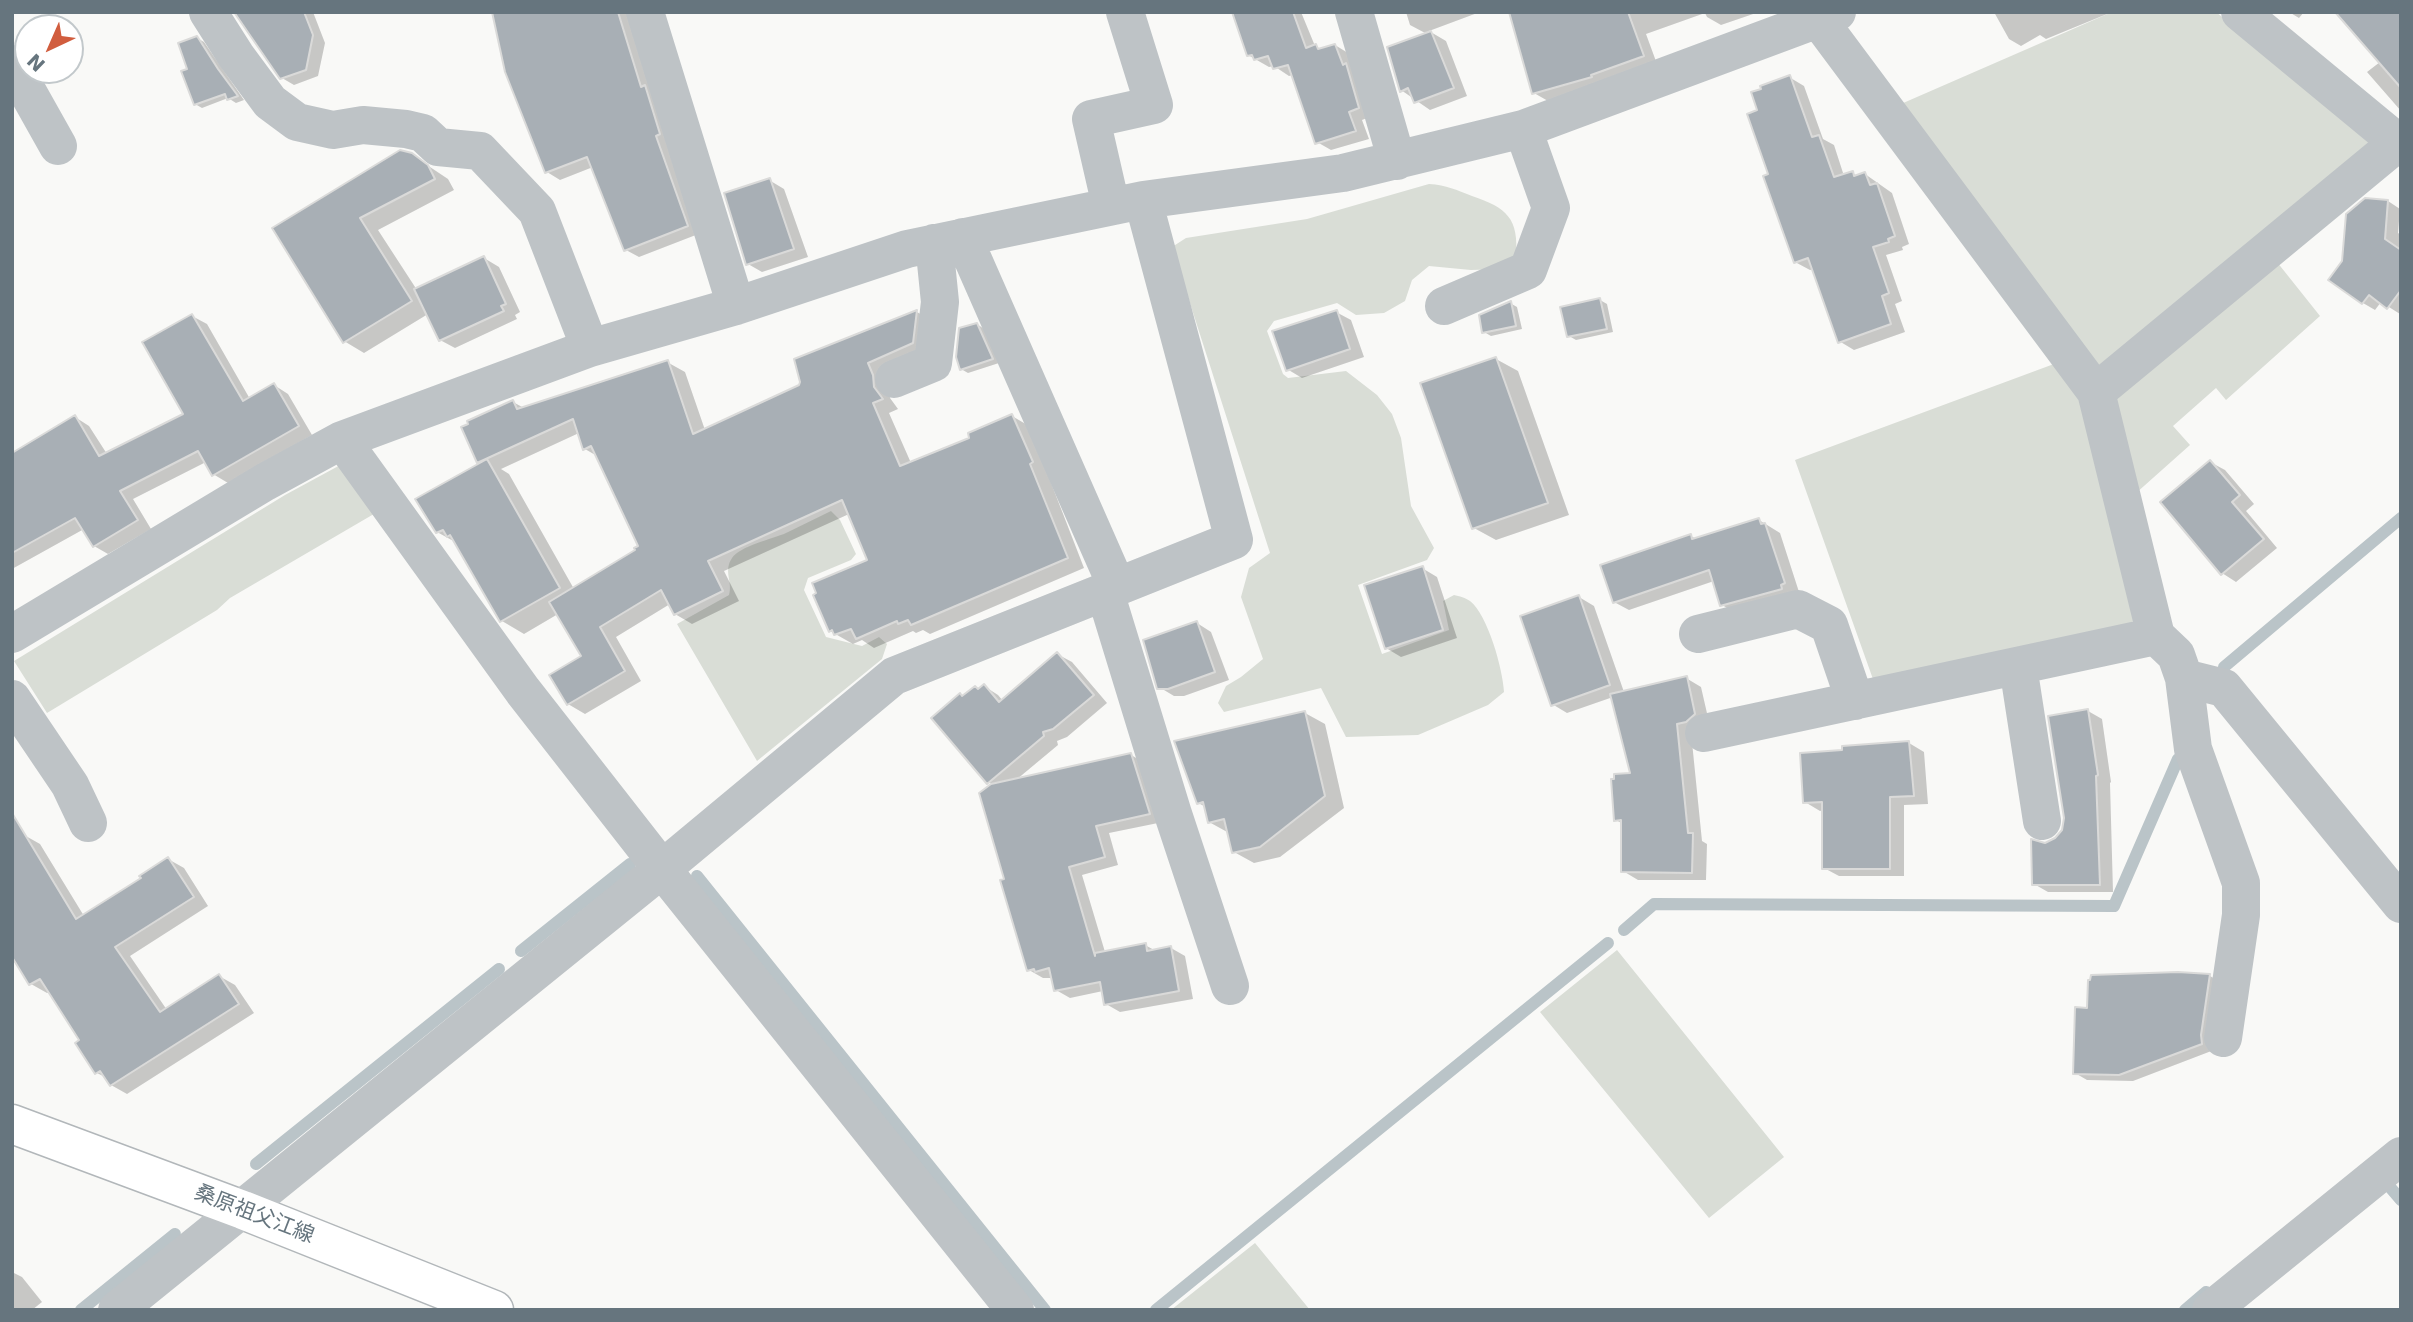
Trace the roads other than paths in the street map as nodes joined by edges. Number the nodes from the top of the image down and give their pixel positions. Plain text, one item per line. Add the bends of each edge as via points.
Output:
1 (208, 12) edge
2 (645, 12) edge
3 (1125, 12) edge
4 (1354, 12) edge
5 (2240, 12) edge
6 (1824, 15) edge
7 (12, 64) edge
8 (1523, 129) junction
9 (2400, 143) edge
10 (58, 146) dead end
11 (1397, 161) junction
12 (1127, 203) junction
13 (948, 240) junction
14 (736, 306) junction
15 (1444, 306) dead end
16 (590, 348) junction
17 (894, 379) dead end
18 (2096, 392) junction
19 (342, 440) junction
20 (1111, 589) junction
21 (12, 634) edge
22 (1698, 635) dead end
23 (2157, 636) junction
24 (2018, 666) junction
25 (2184, 678) junction
26 (12, 699) edge
27 (1855, 701) junction
28 (1704, 733) dead end
29 (2042, 821) dead end
30 (88, 823) dead end
31 (662, 869) junction
32 (2401, 904) edge
33 (1230, 986) dead end
34 (2223, 1038) dead end
35 (12, 1124) edge
36 (2401, 1156) edge
37 (243, 1210) junction
38 (117, 1310) edge
39 (494, 1310) edge
40 (1015, 1310) edge
41 (2211, 1310) edge

1 - 16 street via 270,102 297,122 332,130 363,125 406,129 423,134 438,147 480,151 537,211
2 - 14 street
3 - 12 street via 1154,105 1091,119
4 - 11 street
5 - 9 street
6 - 8 street
6 - 18 street
7 - 10 street
8 - 11 street
8 - 15 street via 1551,208 1528,270
9 - 18 street
11 - 12 street via 1343,173
12 - 13 street
12 - 20 street via 1234,540
13 - 14 street via 907,249
13 - 17 street via 933,363
13 - 20 street
14 - 16 street
16 - 19 street
18 - 23 street
19 - 21 street
19 - 31 street via 523,691
20 - 31 street via 894,676
20 - 33 street via 1173,814
22 - 27 street via 1798,609 1829,625
23 - 24 street
23 - 25 street via 2176,655
24 - 27 street
24 - 29 street
25 - 32 street via 2224,688
25 - 34 street via 2193,749 2241,883 2241,915
26 - 30 street via 70,785
27 - 28 street
31 - 37 street
31 - 40 street
35 - 37 main road, 桑原祖父江線
36 - 41 street
37 - 38 street
37 - 39 main road, 桑原祖父江線

